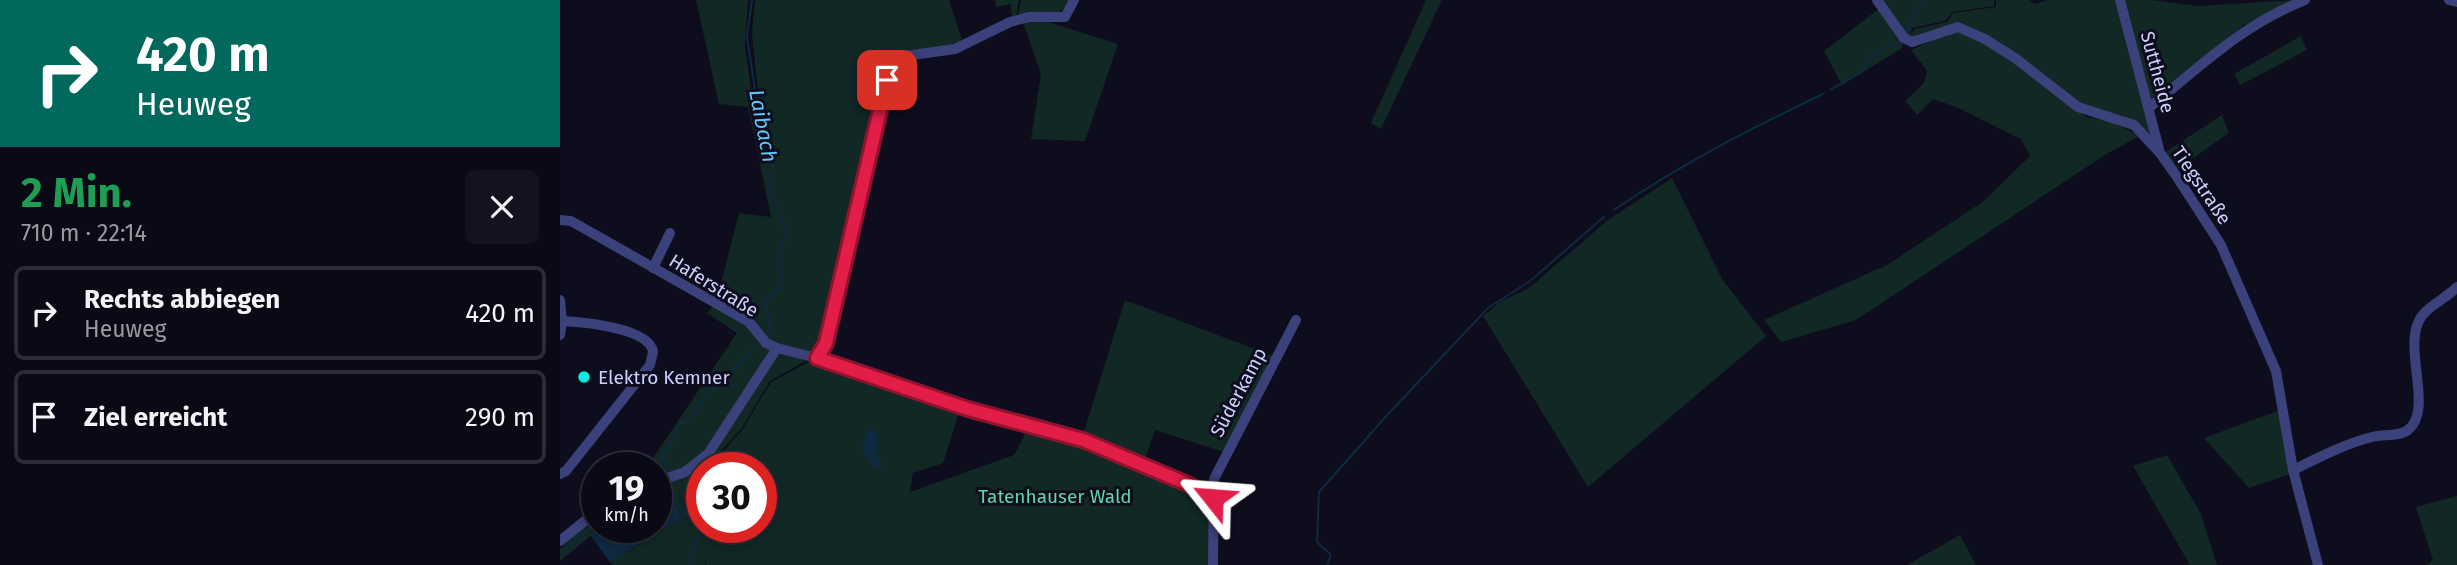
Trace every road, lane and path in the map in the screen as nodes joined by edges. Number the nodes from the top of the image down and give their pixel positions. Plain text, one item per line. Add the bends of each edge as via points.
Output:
1 (1074, 0) edge
2 (1877, 0) edge
3 (2120, 0) edge
4 (2305, 0) edge
5 (2449, 0) edge
6 (2457, 2) edge
7 (2150, 107) junction
8 (2160, 153) junction
9 (560, 220) edge
10 (670, 233) dead end
11 (653, 268) junction
12 (2457, 287) edge
13 (560, 300) edge
14 (1296, 320) dead end
15 (562, 321) junction
16 (560, 335) edge
17 (777, 348) junction
18 (817, 358) junction
19 (2293, 470) junction
20 (560, 474) edge
21 (672, 476) edge
22 (1214, 479) junction
23 (1190, 485) junction
24 (1213, 498) junction
25 (581, 524) edge
26 (560, 541) edge
27 (1213, 565) edge
28 (2318, 565) edge

1 - 18 street via 1063,18 1029,17 1010,22 955,49 905,56 892,65 826,343
2 - 8 street, Tiegstraße via 1912,43 1958,27 1985,39 2078,107 2134,125
3 - 7 street, Suttheide
4 - 7 street via 2246,28
5 - 6 street
7 - 8 street, Suttheide
8 - 19 street, Tiegstraße via 2221,245 2263,337 2276,371
9 - 11 street, Haferstraße via 571,221
10 - 11 street, Haferstraße
11 - 17 street, Haferstraße via 749,323
12 - 19 street via 2417,324 2417,421 2405,432 2372,437
13 - 15 street
14 - 22 street, Süderkamp
15 - 16 street
15 - 20 street via 623,330 646,340 653,352 650,365
17 - 18 street, Haferstraße
17 - 21 street via 708,454 697,465
18 - 23 street, Haferstraße via 968,409 1083,440
19 - 28 street, Tiegstraße
22 - 23 street
22 - 24 street, Süderkamp
23 - 24 street, Haferstraße
24 - 27 street, Süderkamp
25 - 26 street

